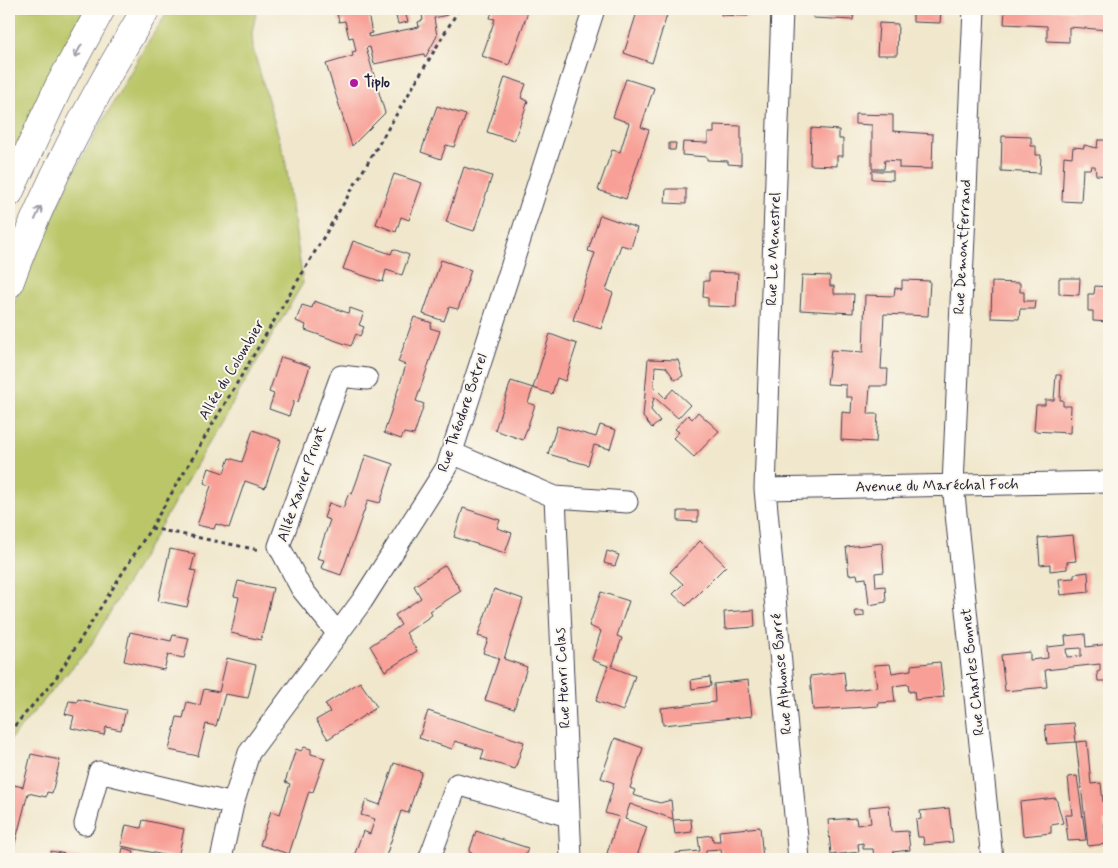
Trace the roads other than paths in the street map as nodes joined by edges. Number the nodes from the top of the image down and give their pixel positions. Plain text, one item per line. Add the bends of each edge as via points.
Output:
1 (101, 9) edge
2 (146, 9) edge
3 (159, 9) edge
4 (594, 9) edge
5 (782, 9) edge
6 (974, 9) edge
7 (104, 78) junction
8 (9, 193) edge
9 (9, 284) edge
10 (367, 379) dead end
11 (452, 453) junction
12 (1109, 482) edge
13 (953, 486) junction
14 (765, 489) junction
15 (555, 497) junction
16 (627, 502) dead end
17 (338, 634) junction
18 (233, 804) junction
19 (568, 816) junction
20 (85, 824) dead end
21 (430, 857) dead end
22 (221, 859) edge
23 (571, 859) edge
24 (799, 859) edge
25 (992, 859) edge

1 -> 8 main road via 59,86
2 - 7 main road
3 - 7 main road via 132,56
4 - 11 street, Rue Théodore Botrel
5 - 14 street, Rue Le Menestrel
6 - 13 street, Rue Demontferrand
9 -> 7 main road via 60,164
10 - 17 street, Allée Xavier Privat via 341,376 278,546 301,588
11 - 15 street
11 - 17 street, Rue Théodore Botrel via 419,512
12 - 13 street, Avenue du Maréchal Foch
13 - 14 street, Avenue du Maréchal Foch
13 - 25 street, Rue Charles Bonnet
14 - 24 street, Rue Alphonse Barré
15 - 16 street
15 - 19 street, Rue Henri Colas
17 - 18 street, Rue Théodore Botrel via 248,753
18 - 20 street via 99,772
18 - 22 street, Rue Théodore Botrel
19 - 21 street via 457,784
19 - 23 street, Rue Henri Colas

